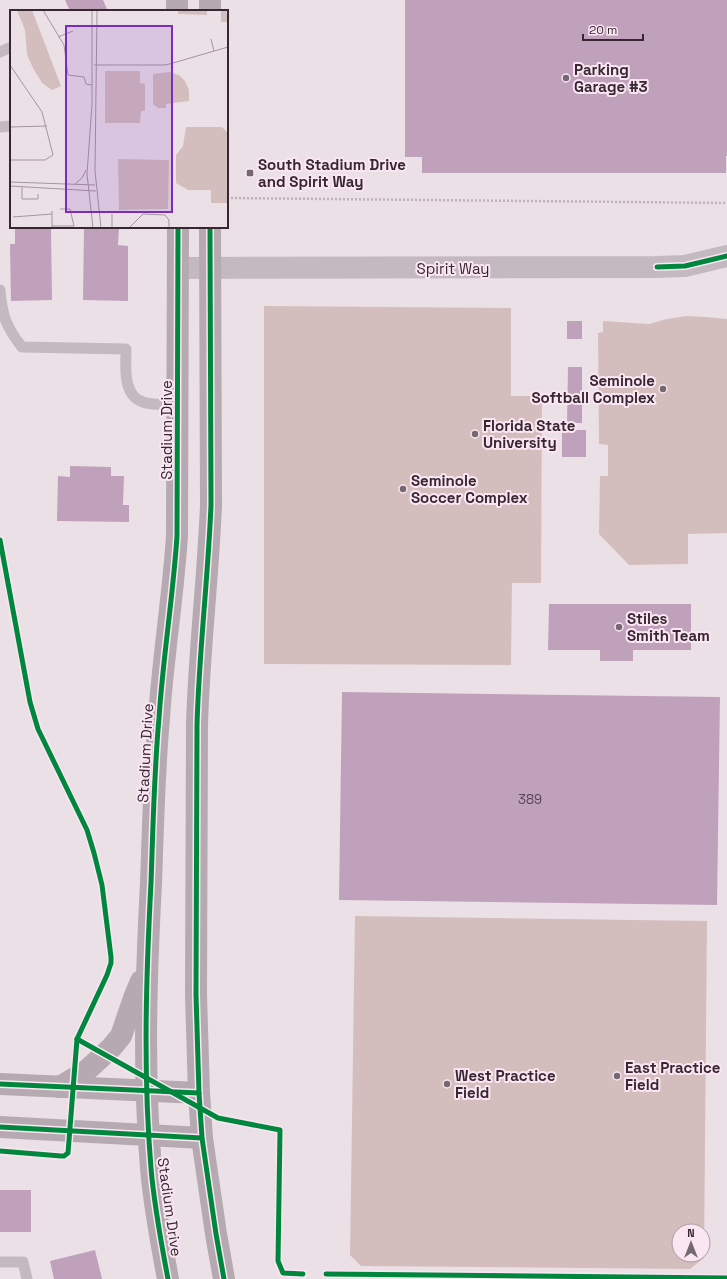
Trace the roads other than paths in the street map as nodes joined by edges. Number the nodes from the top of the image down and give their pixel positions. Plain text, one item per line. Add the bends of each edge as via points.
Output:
1 (177, 0) edge
2 (178, 10) edge
3 (10, 47) edge
4 (0, 52) edge
5 (10, 126) edge
6 (0, 127) edge
7 (178, 228) edge
8 (210, 228) edge
9 (727, 256) edge
10 (178, 268) junction
11 (210, 268) junction
12 (0, 290) edge
13 (178, 404) junction
14 (211, 405) junction
15 (147, 969) junction
16 (0, 1084) edge
17 (60, 1087) junction
18 (147, 1092) junction
19 (199, 1094) junction
20 (0, 1127) edge
21 (149, 1135) junction
22 (202, 1138) junction
23 (0, 1262) edge
24 (28, 1279) edge
25 (168, 1279) edge
26 (224, 1279) edge

1 - 2 main road
3 - 4 lane
5 - 6 lane
7 - 10 main road, Stadium Drive
8 - 11 main road
9 - 11 street, Spirit Way via 685,266 657,267
10 - 11 street, Spirit Way
10 - 13 main road, Stadium Drive
11 - 14 main road
12 - 13 lane via 4,319 22,347 126,349 127,383 134,397 152,404
13 - 14 main road
13 - 15 main road, Stadium Drive via 175,574 158,727
14 - 19 main road via 210,544 197,725 196,995
15 - 17 main road via 121,1036 85,1072
15 - 18 main road, Stadium Drive
16 - 17 main road
17 - 18 main road
18 - 19 main road
18 - 21 main road, Stadium Drive
19 - 22 main road
20 - 21 main road
21 - 22 main road
21 - 25 main road, Stadium Drive via 155,1201
22 - 26 main road
23 - 24 lane via 23,1262

